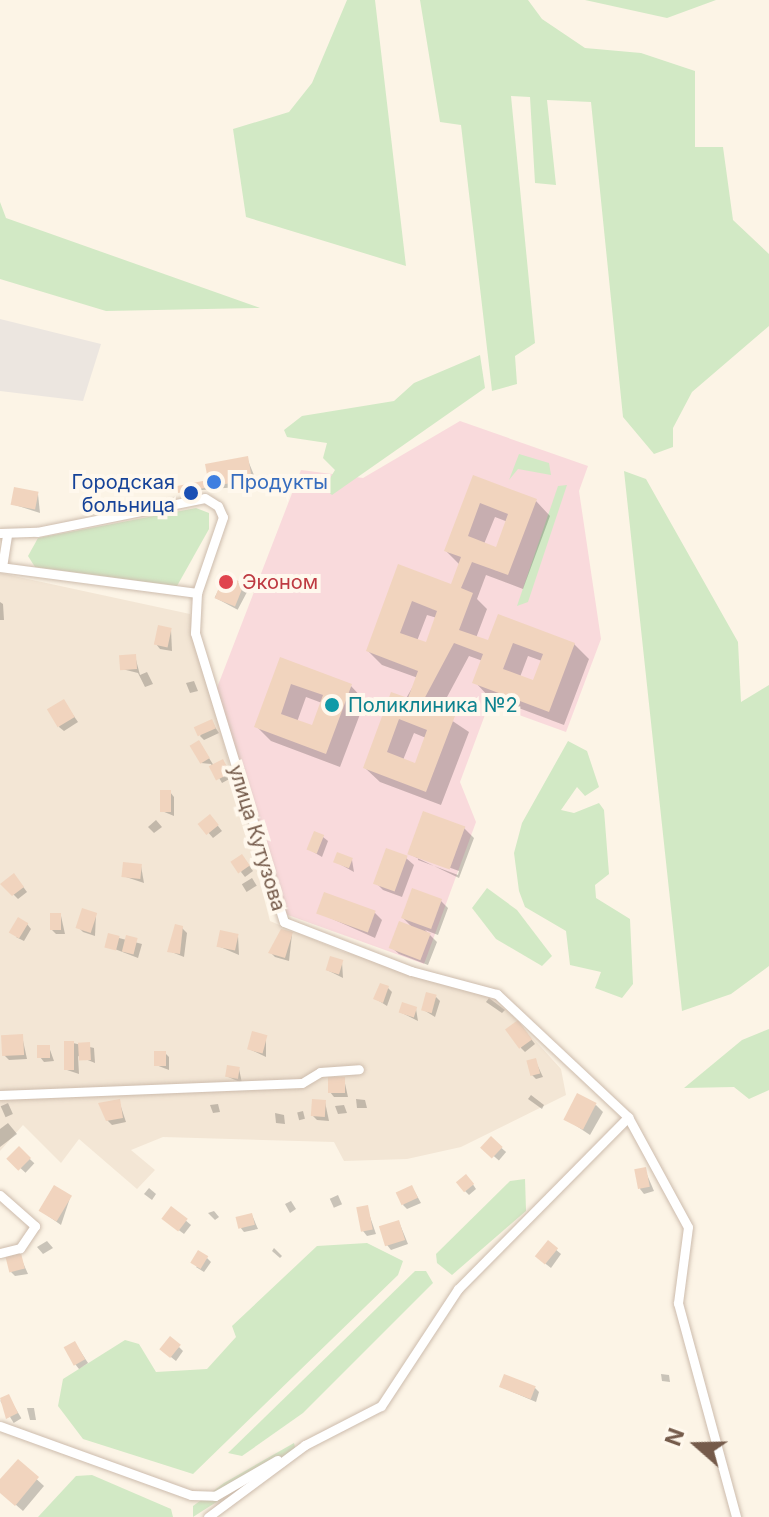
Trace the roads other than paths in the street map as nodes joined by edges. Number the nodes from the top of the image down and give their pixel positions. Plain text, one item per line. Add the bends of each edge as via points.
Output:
1 (3, 533) edge
2 (1, 567) edge
3 (197, 593) junction
4 (359, 1069) dead end
5 (0, 1095) edge
6 (628, 1117) junction
7 (0, 1195) edge
8 (0, 1253) edge
9 (0, 1426) edge
10 (305, 1445) junction
11 (208, 1517) edge
12 (736, 1517) edge

1 - 2 street, улица Кутузова
1 - 3 street, улица Кутузова via 205,498 223,517
2 - 3 street, улица Кутузова
3 - 6 street, улица Кутузова via 203,669 284,922 411,971 497,994
4 - 5 street via 320,1072 302,1083
6 - 10 street via 458,1289 381,1406
6 - 12 street via 685,1217 678,1303
7 - 8 street via 35,1226 20,1248
9 - 10 street via 191,1495 215,1496
10 - 11 street

